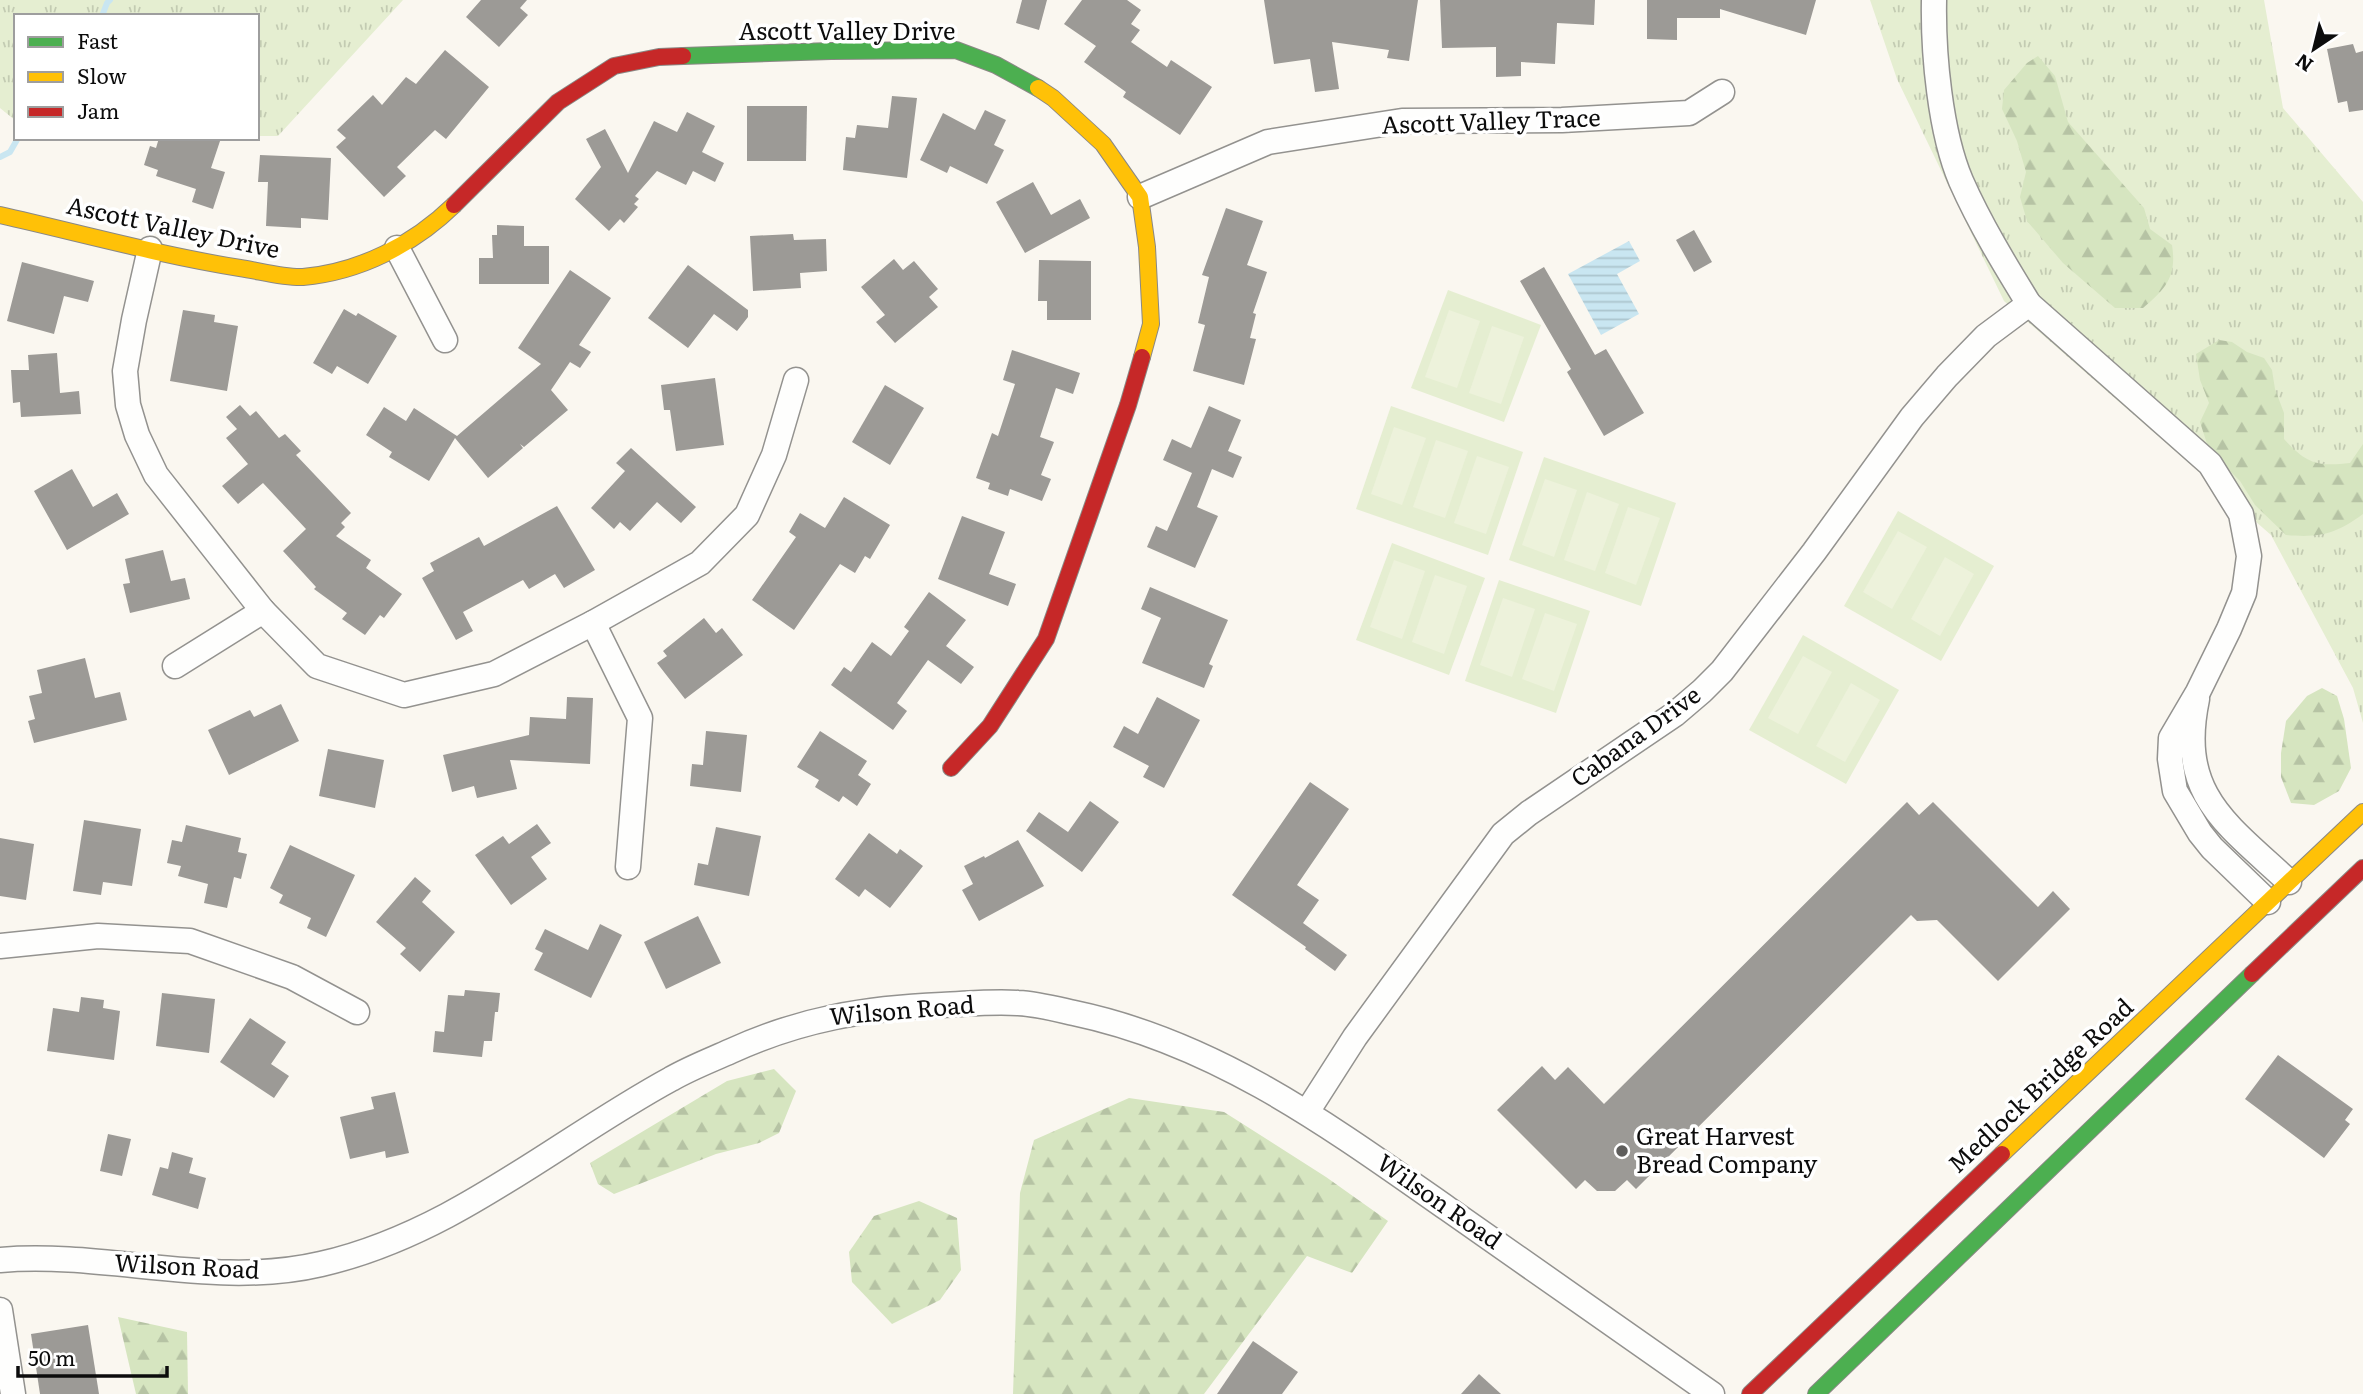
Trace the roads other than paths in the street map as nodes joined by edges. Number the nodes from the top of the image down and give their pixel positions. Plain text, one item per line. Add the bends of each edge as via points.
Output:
1 (1934, 0) edge
2 (1723, 92) dead end
3 (1140, 197) junction
4 (0, 215) edge
5 (150, 248) junction
6 (397, 248) junction
7 (2029, 304) junction
8 (445, 340) dead end
9 (796, 380) dead end
10 (263, 611) junction
11 (593, 624) junction
12 (175, 666) dead end
13 (2198, 692) junction
14 (951, 768) dead end
15 (2363, 812) edge
16 (2224, 823) junction
17 (2206, 840) junction
18 (628, 867) dead end
19 (2363, 869) edge
20 (2315, 894) dead end
21 (2278, 898) junction
22 (2308, 921) junction
23 (2270, 934) dead end
24 (0, 946) edge
25 (2201, 1001) dead end
26 (357, 1012) dead end
27 (2118, 1081) dead end
28 (1307, 1112) junction
29 (2078, 1142) junction
30 (0, 1260) edge
31 (0, 1310) edge
32 (1854, 1357) junction
33 (1845, 1387) dead end
34 (13, 1394) edge
35 (1712, 1394) edge
36 (1750, 1394) edge
37 (1816, 1394) edge

1 - 7 street via 1935,61 1960,179
2 - 3 street, Ascott Valley Trace via 1689,113 1402,121 1268,142
3 - 6 main road, Ascott Valley Drive via 1103,144 1054,98 1025,79 956,50 659,57 614,66 558,102 435,224
3 - 14 main road, Ascott Valley Drive via 1151,324 1128,405 1046,639 990,726
4 - 5 main road, Ascott Valley Drive
5 - 6 main road, Ascott Valley Drive via 204,262 301,277 351,268
5 - 10 street via 125,371 137,435 156,475
6 - 8 street
7 - 13 street via 2210,464 2241,514 2249,556 2244,593
7 - 28 street, Cabana Drive via 1986,336 1912,417 1722,671 1675,714 1503,834
9 - 11 street via 774,455 747,515 700,563
10 - 11 street via 317,666 404,695 494,674
10 - 12 street
11 - 18 street via 640,718
13 - 16 street via 2192,735 2194,766 2208,802
13 - 17 street via 2171,737 2169,759 2175,791
15 - 21 main road, Medlock Bridge Road
16 - 17 street
16 - 21 street
17 - 21 street
19 - 22 main road
20 - 22 main road
21 - 36 main road, Medlock Bridge Road
22 - 29 main road
23 - 25 main road
24 - 26 street via 98,936 190,941 292,976
27 - 29 main road via 2092,1110
28 - 30 street, Wilson Road via 1169,1040 1111,1020 1019,1003 879,1008 797,1024 671,1079 457,1211 374,1250 318,1265 263,1272
28 - 35 street, Wilson Road
29 - 32 main road
31 - 34 street
32 - 33 main road
32 - 37 main road

